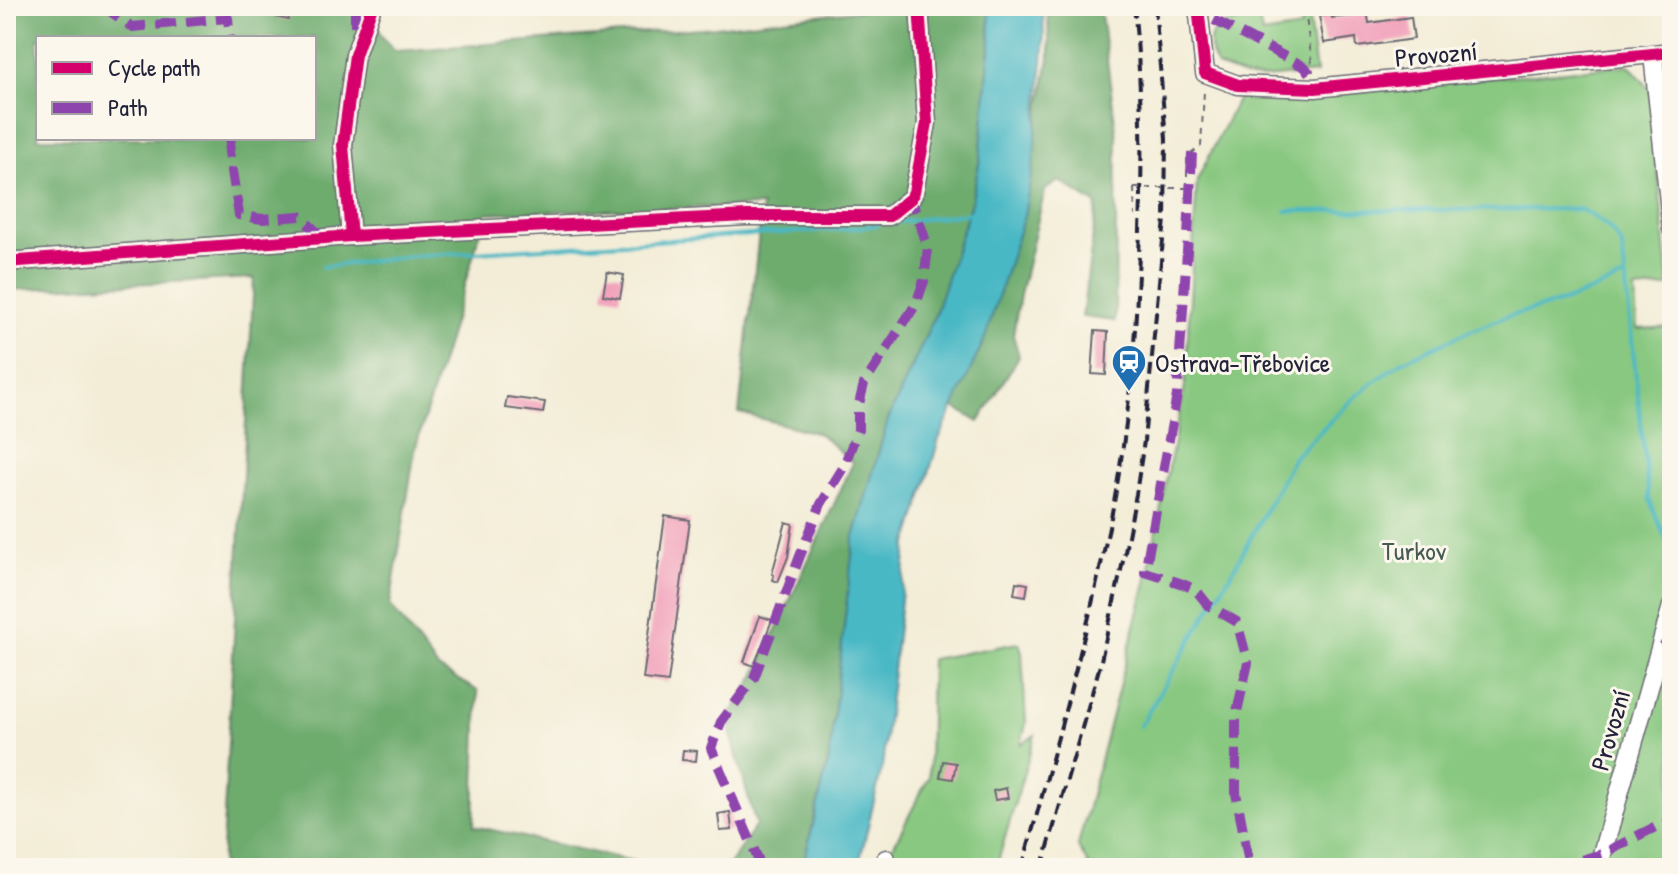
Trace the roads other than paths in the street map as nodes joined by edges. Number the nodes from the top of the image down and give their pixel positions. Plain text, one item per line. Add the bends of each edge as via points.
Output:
1 (372, 6) edge
2 (919, 6) edge
3 (1198, 6) edge
4 (1663, 54) edge
5 (1672, 229) edge
6 (351, 236) junction
7 (6, 262) edge
8 (1672, 606) edge
9 (1598, 868) edge

1 - 6 street via 355,55 343,145
2 - 6 street via 927,123 914,192 889,216 747,216
3 - 4 street, Provozní via 1205,73 1238,85 1315,88
4 - 5 street, Provozní
6 - 7 street
8 - 9 street, Provozní

